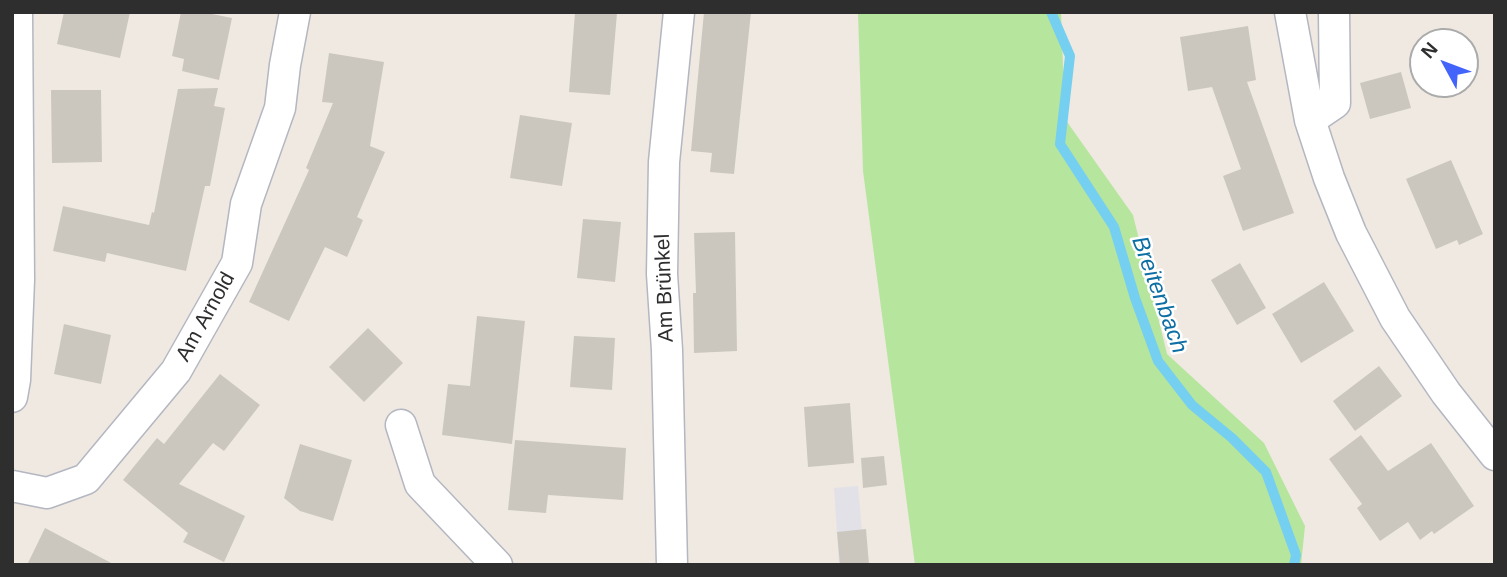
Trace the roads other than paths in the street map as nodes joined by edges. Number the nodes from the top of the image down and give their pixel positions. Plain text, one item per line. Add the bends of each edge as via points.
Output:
1 (18, 12) edge
2 (295, 12) edge
3 (679, 12) edge
4 (1290, 12) edge
5 (1334, 12) edge
6 (1310, 120) junction
7 (12, 397) edge
8 (401, 425) dead end
9 (1495, 455) edge
10 (12, 486) edge
11 (498, 565) edge
12 (672, 565) edge

1 - 7 street via 19,280
2 - 10 street, Am Arnold via 280,108 246,204 237,262 176,371 86,479 47,493
3 - 12 street, Am Brünkel via 664,162 662,274
4 - 6 street
5 - 6 street via 1335,103
6 - 9 street via 1351,233 1395,318
8 - 11 street via 420,484

